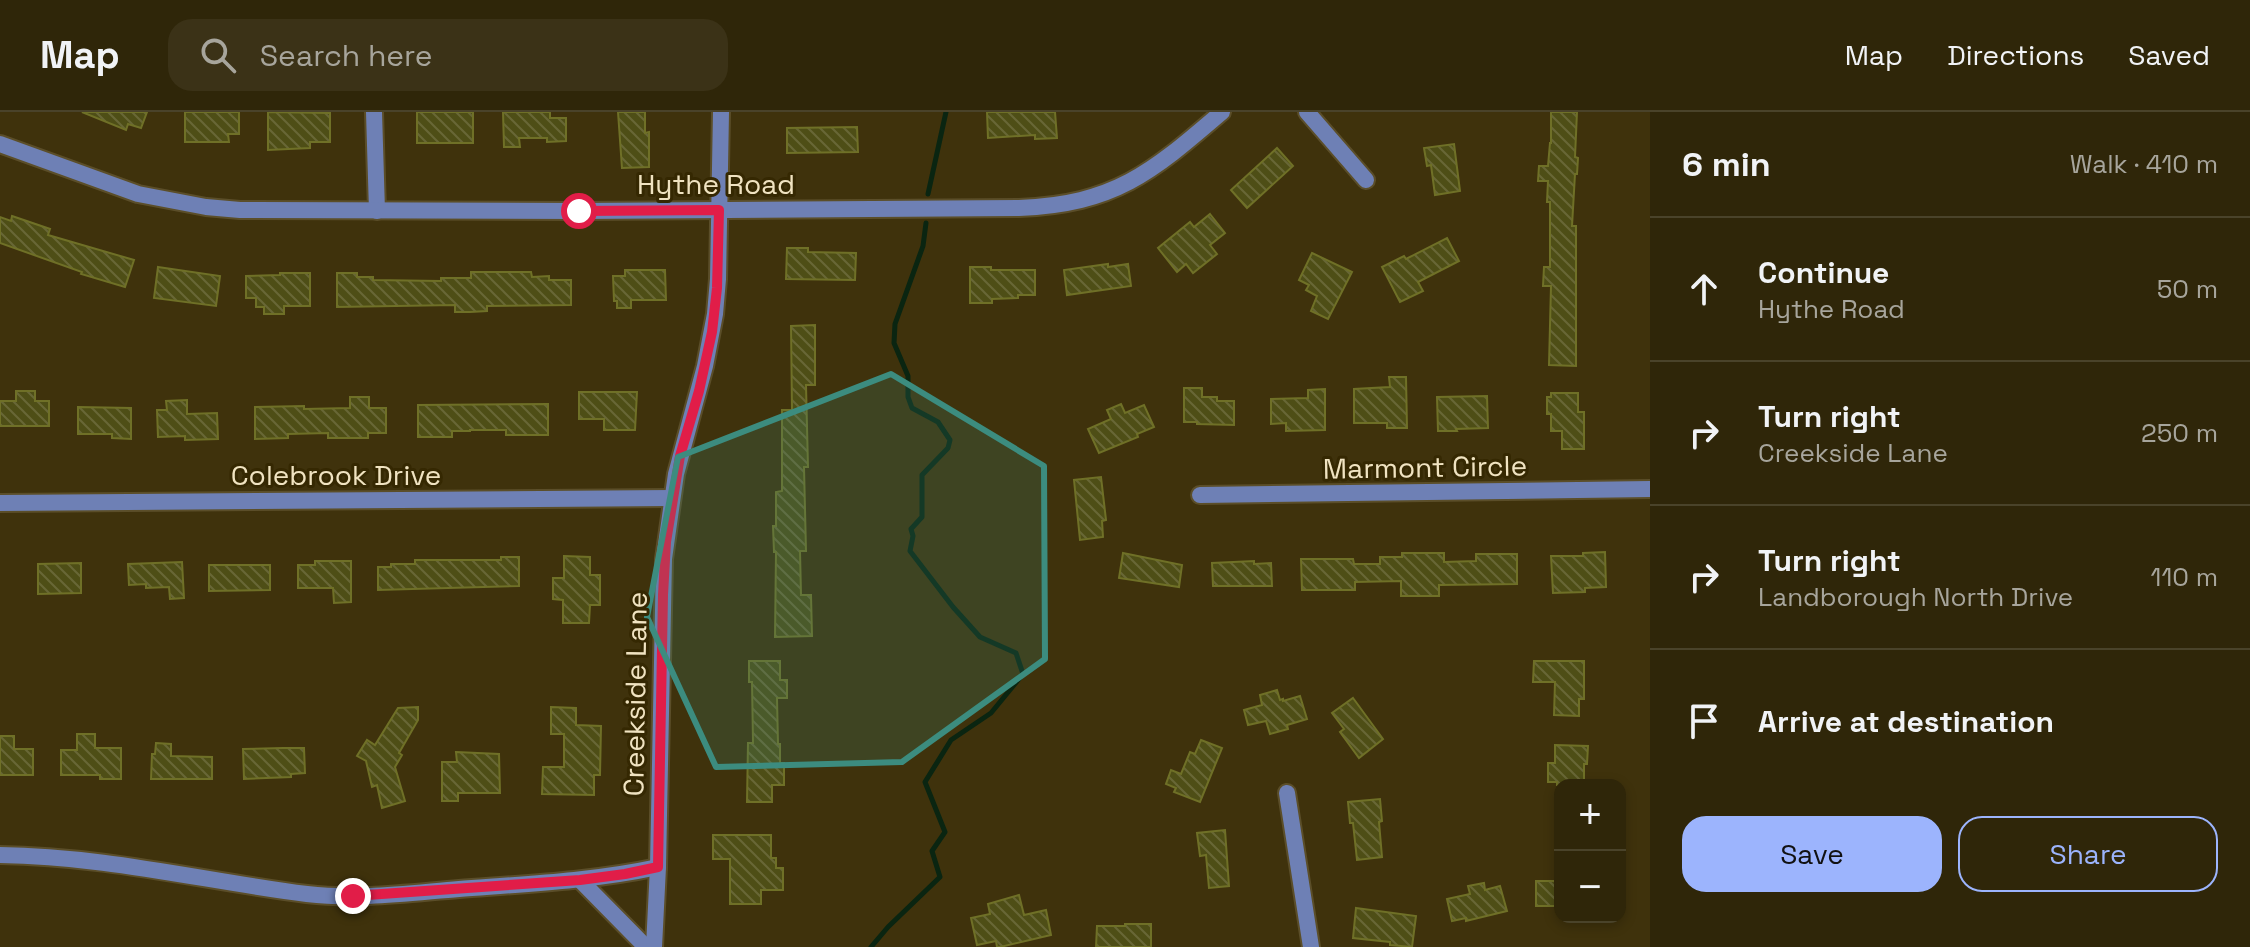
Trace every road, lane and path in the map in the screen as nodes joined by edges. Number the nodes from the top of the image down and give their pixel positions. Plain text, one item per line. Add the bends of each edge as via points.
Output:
1 (374, 112) edge
2 (721, 112) edge
3 (1222, 112) edge
4 (1307, 112) edge
5 (0, 144) edge
6 (1366, 180) dead end
7 (719, 210) junction
8 (377, 211) junction
9 (1650, 489) edge
10 (1200, 495) dead end
11 (672, 498) junction
12 (0, 503) edge
13 (1287, 793) dead end
14 (0, 855) edge
15 (658, 867) junction
16 (580, 880) junction
17 (646, 947) edge
18 (654, 947) edge
19 (1311, 947) edge

1 - 8 street
2 - 7 street, Creekside Lane
3 - 7 street, Hythe Road via 1145,174 1106,194 1062,205
4 - 6 street
5 - 8 street, Hythe Road via 154,199 240,210
7 - 8 street, Hythe Road
7 - 11 street, Creekside Lane via 712,332
9 - 10 street, Marmont Circle
11 - 12 street, Colebrook Drive
11 - 15 street, Creekside Lane via 663,586
13 - 19 street
14 - 16 street via 80,860 353,896
15 - 16 street
15 - 18 street, Creekside Lane
16 - 17 street

